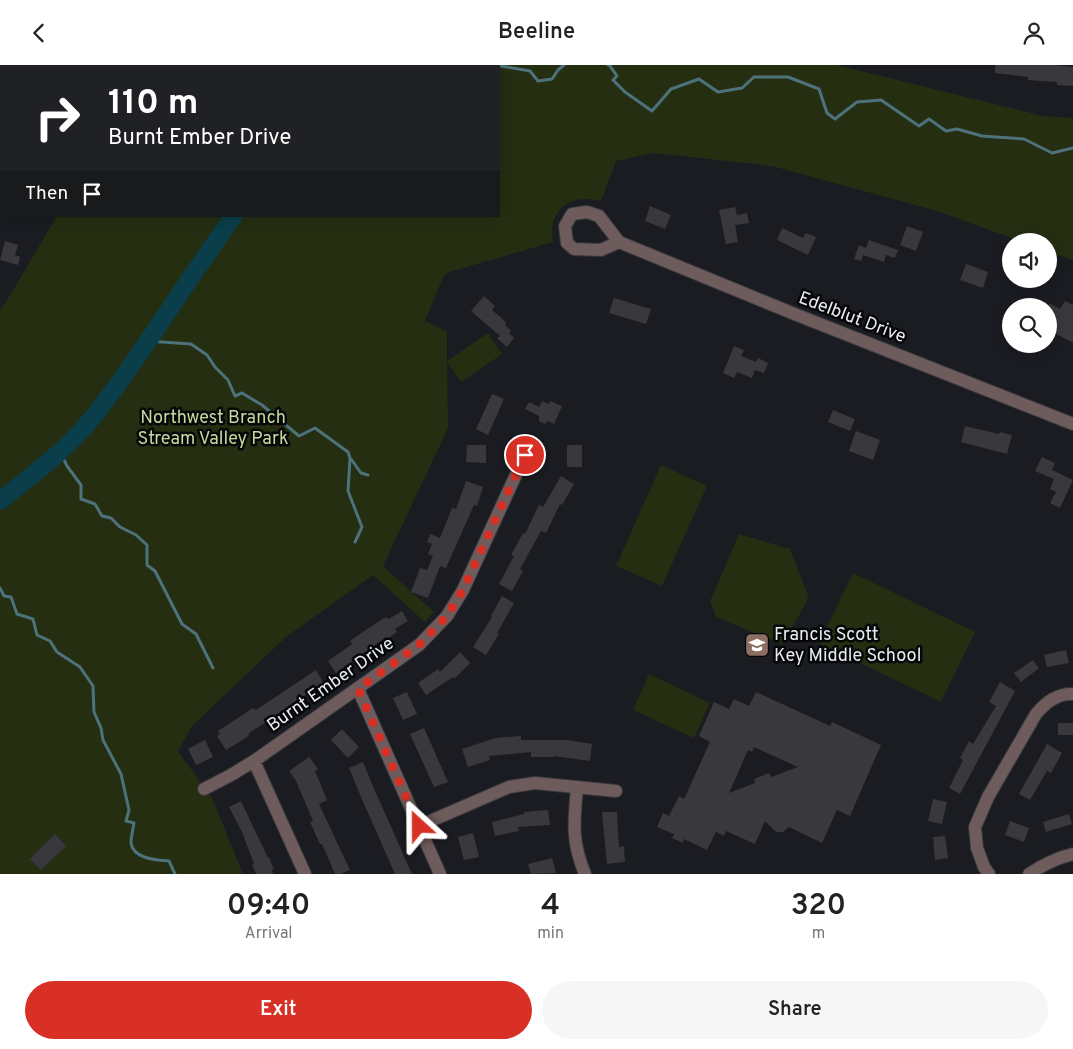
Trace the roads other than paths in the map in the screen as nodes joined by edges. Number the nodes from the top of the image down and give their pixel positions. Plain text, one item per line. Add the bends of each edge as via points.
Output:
1 (618, 242) dead end
2 (1073, 425) edge
3 (525, 455) dead end
4 (358, 689) junction
5 (1073, 695) edge
6 (254, 761) junction
7 (577, 787) junction
8 (204, 789) dead end
9 (616, 791) dead end
10 (419, 826) junction
11 (1073, 854) edge
12 (304, 874) edge
13 (440, 874) edge
14 (585, 874) edge
15 (989, 874) edge
16 (1029, 874) edge

1 - 2 street, Edelblut Drive
3 - 4 street, Burnt Ember Drive via 463,590 447,616 419,645
4 - 6 street, Burnt Ember Drive
4 - 10 street
5 - 15 street via 1056,697 1045,703 988,797 976,827 977,848
6 - 8 street, Burnt Ember Drive
6 - 12 street
7 - 9 street
7 - 10 street via 535,783 509,787
7 - 14 street via 573,829 577,855
10 - 13 street
11 - 16 street via 1047,862

